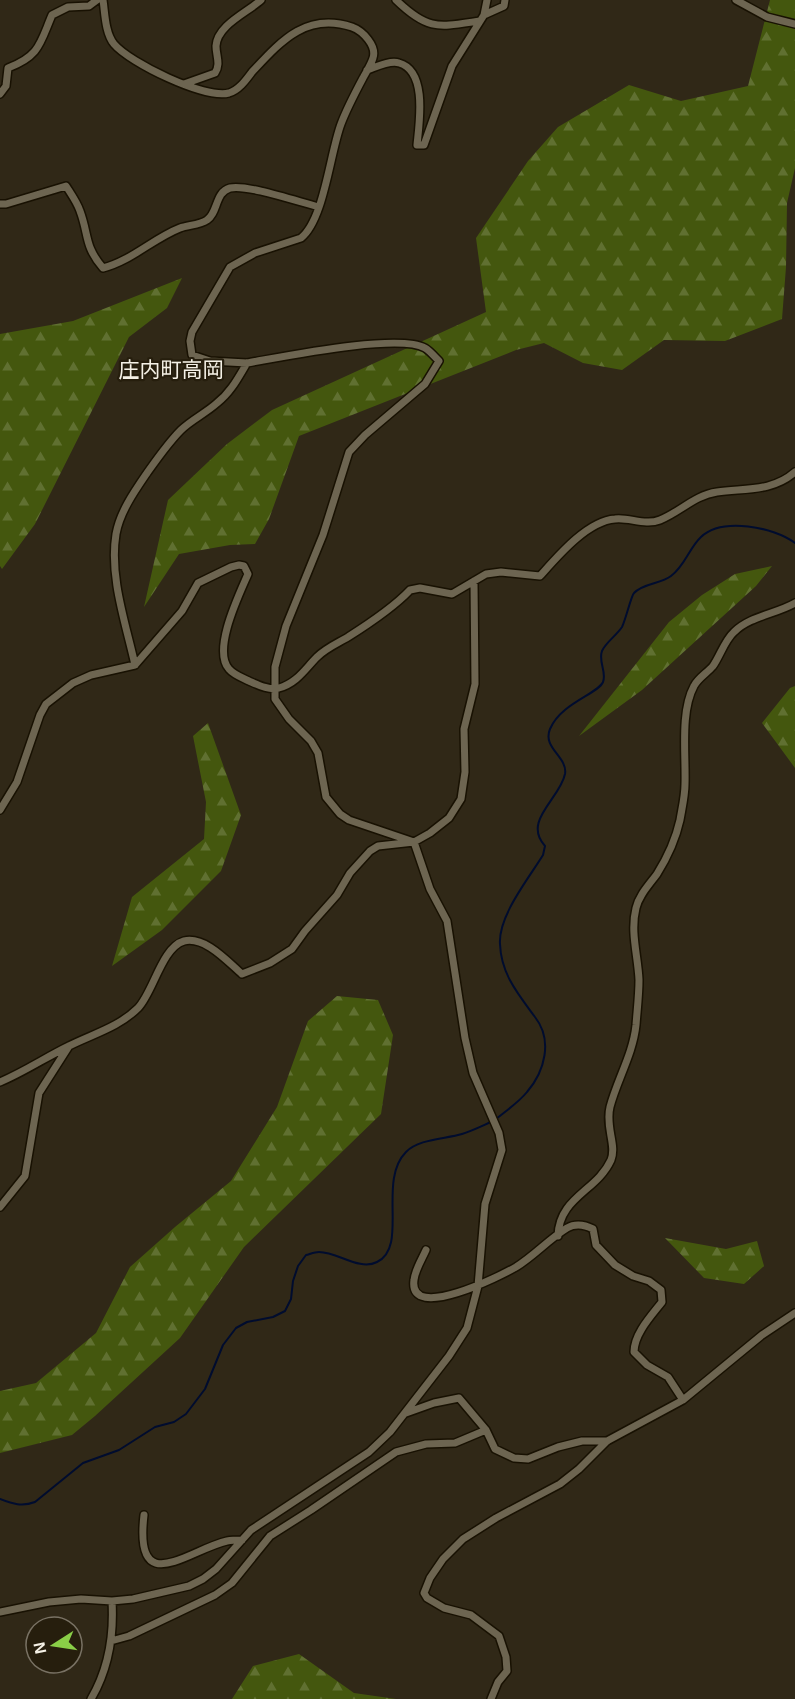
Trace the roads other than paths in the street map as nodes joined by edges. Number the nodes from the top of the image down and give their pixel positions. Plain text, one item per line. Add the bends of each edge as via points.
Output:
1 (98, 0) edge
2 (103, 0) edge
3 (261, 0) edge
4 (396, 0) edge
5 (487, 0) edge
6 (505, 0) edge
7 (736, 0) edge
8 (482, 18) junction
9 (795, 24) edge
10 (367, 70) junction
11 (184, 84) junction
12 (0, 94) edge
13 (0, 204) edge
14 (319, 207) junction
15 (247, 363) junction
16 (795, 472) edge
17 (474, 580) junction
18 (795, 603) edge
19 (135, 665) junction
20 (276, 690) junction
21 (0, 810) edge
22 (414, 842) junction
23 (69, 1046) junction
24 (0, 1082) edge
25 (0, 1207) edge
26 (558, 1236) junction
27 (426, 1250) dead end
28 (478, 1286) junction
29 (795, 1313) edge
30 (683, 1400) junction
31 (406, 1413) junction
32 (486, 1430) junction
33 (607, 1441) junction
34 (144, 1515) dead end
35 (242, 1540) junction
36 (112, 1601) junction
37 (0, 1612) edge
38 (111, 1641) junction
39 (91, 1699) edge
40 (491, 1699) edge

1 - 12 street via 52,15 40,47 8,68 6,87
2 - 11 street via 114,45 133,60
3 - 11 street via 223,30 216,44 219,67 215,73
4 - 8 street via 428,24 444,26
5 - 8 street
6 - 8 street via 504,6
7 - 9 street via 767,17
8 - 10 street via 453,66 424,145 417,145 420,96 410,70 399,63
10 - 11 street via 374,56 370,40 356,28 327,22 293,32 231,92 220,94
10 - 14 street via 335,139
13 - 14 street via 66,186 81,212 93,257 103,268 181,227 208,220 227,189 258,190
14 - 15 street via 313,224 301,238 255,253 230,267 196,324 190,341 192,355 210,361
15 - 19 street via 231,390 182,429 157,458 120,520 116,533 118,586
15 - 20 street via 358,345 388,344 424,348 439,361 425,384 349,452 323,535 286,626 275,667
16 - 17 street via 767,488 704,495 660,520 614,519 599,524 568,545 540,576 501,572
17 - 20 street via 453,594 410,590 319,656 289,685
17 - 22 street via 475,684 464,729 461,799 449,818
18 - 26 street via 747,622 732,633 690,697 680,822 667,854 635,909 633,928 639,980 635,1028 607,1119 613,1150 611,1161 566,1208
19 - 20 street via 182,611 198,583 239,565 248,574 231,615 224,657 235,674
19 - 21 street via 91,675 73,683 46,704 17,782
20 - 22 street via 275,699 282,710 318,753 326,797 340,814
22 - 23 street via 378,846 370,851 292,949 270,963 242,974 197,940 182,942 170,951 140,1006 123,1022
22 - 28 street via 430,889 447,921 473,1073 499,1133 502,1150 485,1204
23 - 24 street
23 - 25 street via 39,1093 25,1176
26 - 28 street via 517,1266
26 - 30 street via 568,1227 584,1224 593,1229 596,1245 615,1265 661,1290 662,1302 634,1344 634,1352 668,1377
27 - 28 street via 413,1280 419,1295 452,1295
28 - 31 street via 467,1328
29 - 30 street
30 - 33 street
31 - 32 street via 459,1398
31 - 35 street via 369,1452 251,1530
32 - 33 street via 495,1449 514,1458 528,1459 582,1441
32 - 38 street via 455,1443 426,1444 396,1452 270,1536 232,1583 215,1595
33 - 40 street via 560,1484 463,1539 442,1559 425,1589 427,1598 471,1616 499,1635 507,1671
34 - 35 street via 144,1551 157,1563 186,1559 227,1541
35 - 36 street via 216,1569 189,1586
36 - 37 street via 49,1602
36 - 38 street
38 - 39 street via 102,1680

